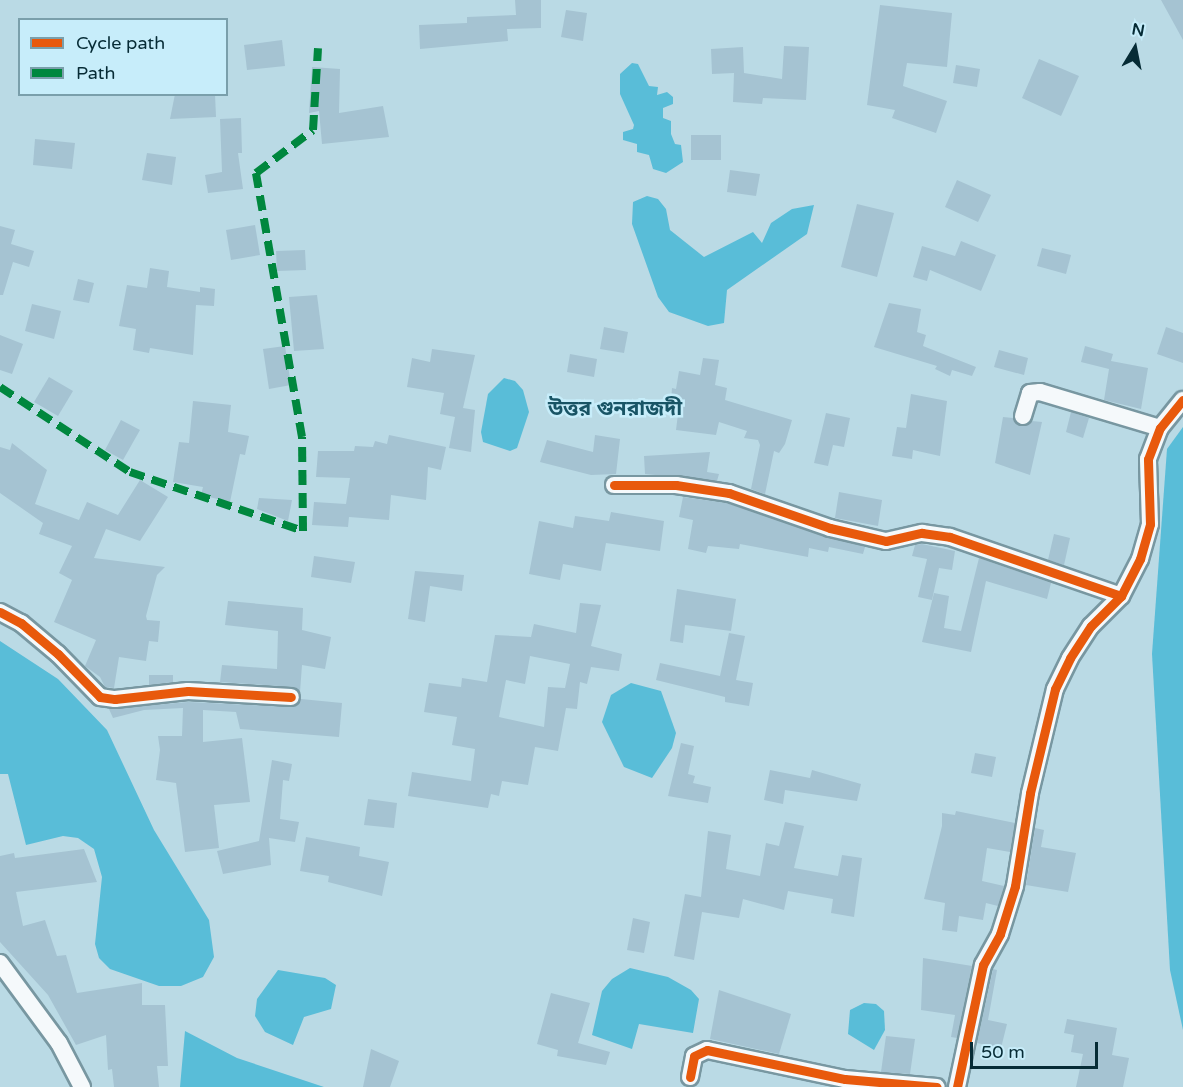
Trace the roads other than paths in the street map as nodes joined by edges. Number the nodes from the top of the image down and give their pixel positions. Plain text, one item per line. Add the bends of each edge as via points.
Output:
1 (1183, 400) edge
2 (1023, 416) dead end
3 (1160, 428) junction
4 (614, 485) dead end
5 (1121, 596) junction
6 (0, 612) edge
7 (291, 697) dead end
8 (0, 963) edge
9 (690, 1077) dead end
10 (82, 1087) edge
11 (937, 1087) edge
12 (957, 1087) edge

1 - 3 street
2 - 3 street via 1034,391
3 - 5 street via 1148,459 1150,524 1140,560
4 - 5 street via 676,485 729,493 830,528 885,541 922,533 950,537
5 - 12 street via 1091,626 1055,689 1030,793 1015,886 1000,933 983,965
6 - 7 street via 21,623 100,697 115,699 188,691
8 - 10 street via 59,1043
9 - 11 street via 694,1056 707,1050 845,1079

